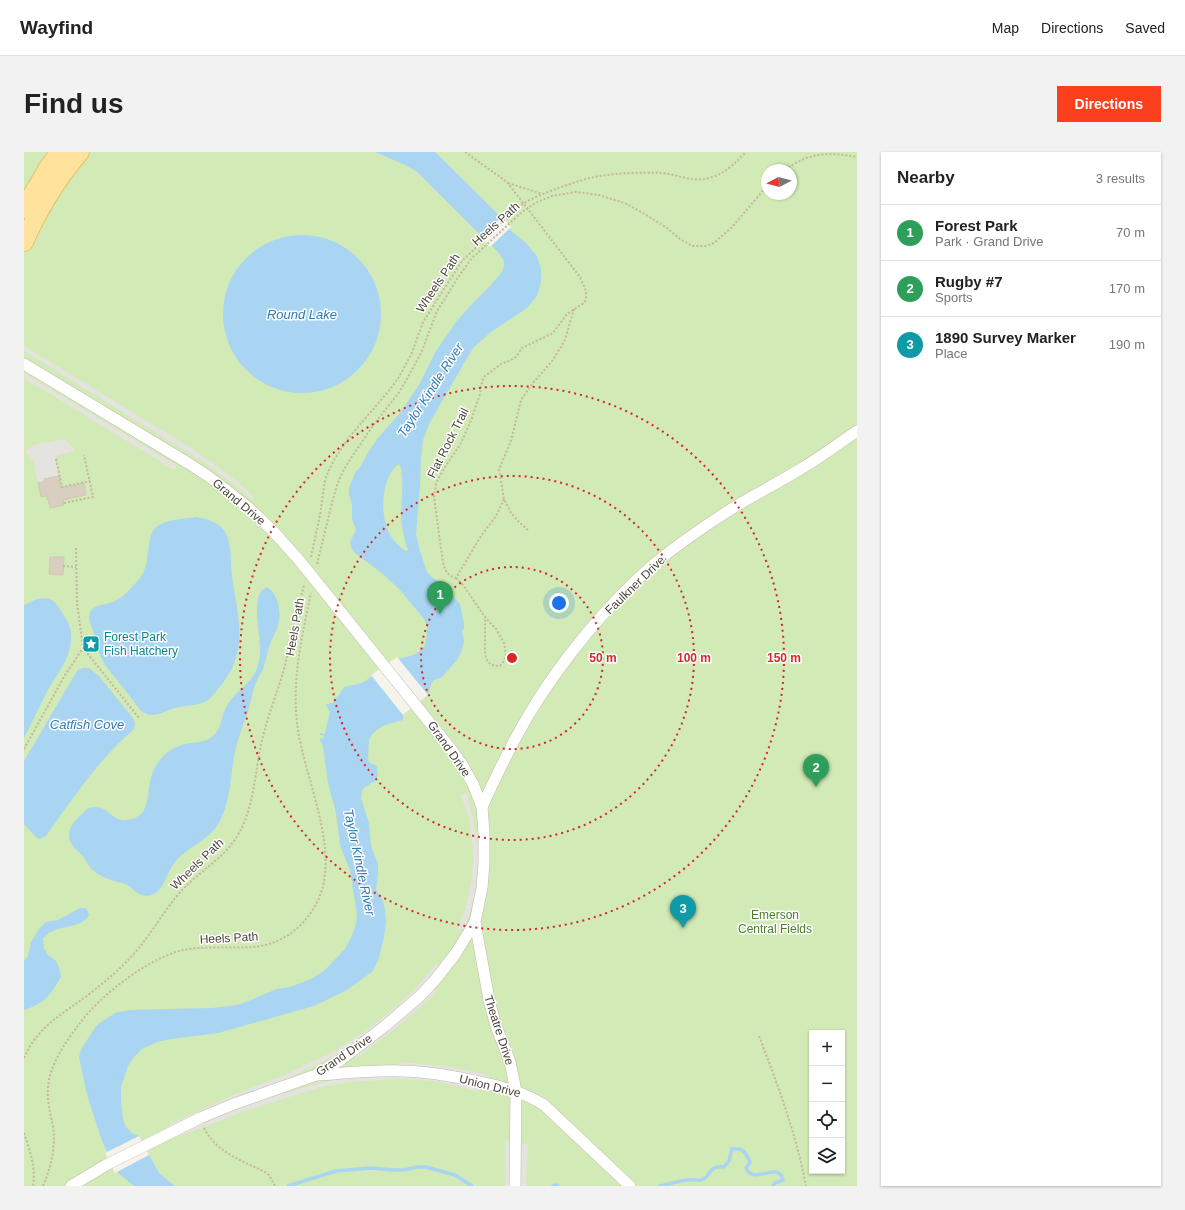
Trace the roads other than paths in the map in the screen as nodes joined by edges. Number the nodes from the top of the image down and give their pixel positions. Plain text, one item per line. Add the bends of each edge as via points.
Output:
1 (60, 152) edge
2 (80, 152) edge
3 (24, 209) edge
4 (24, 242) edge
5 (24, 364) edge
6 (857, 431) edge
7 (482, 807) junction
8 (475, 922) junction
9 (316, 1075) junction
10 (516, 1091) junction
11 (71, 1186) edge
12 (515, 1186) edge
13 (630, 1186) edge

1 - 3 main road
2 - 4 main road via 48,194
5 - 7 street, Grand Drive via 208,476 273,531 443,738 463,766
6 - 7 street, Faulkner Drive via 802,468 720,516 670,552 653,565 606,612 564,663 529,714 511,745
7 - 8 street, Grand Drive via 484,863
8 - 9 street, Grand Drive via 448,965 420,996 342,1059
8 - 10 street, Theatre Drive via 489,1000 510,1062
9 - 10 street, Union Drive via 401,1070 454,1076
9 - 11 street, Grand Drive via 188,1124 106,1165
10 - 12 street, Theatre Drive
10 - 13 street, Union Drive via 544,1105

